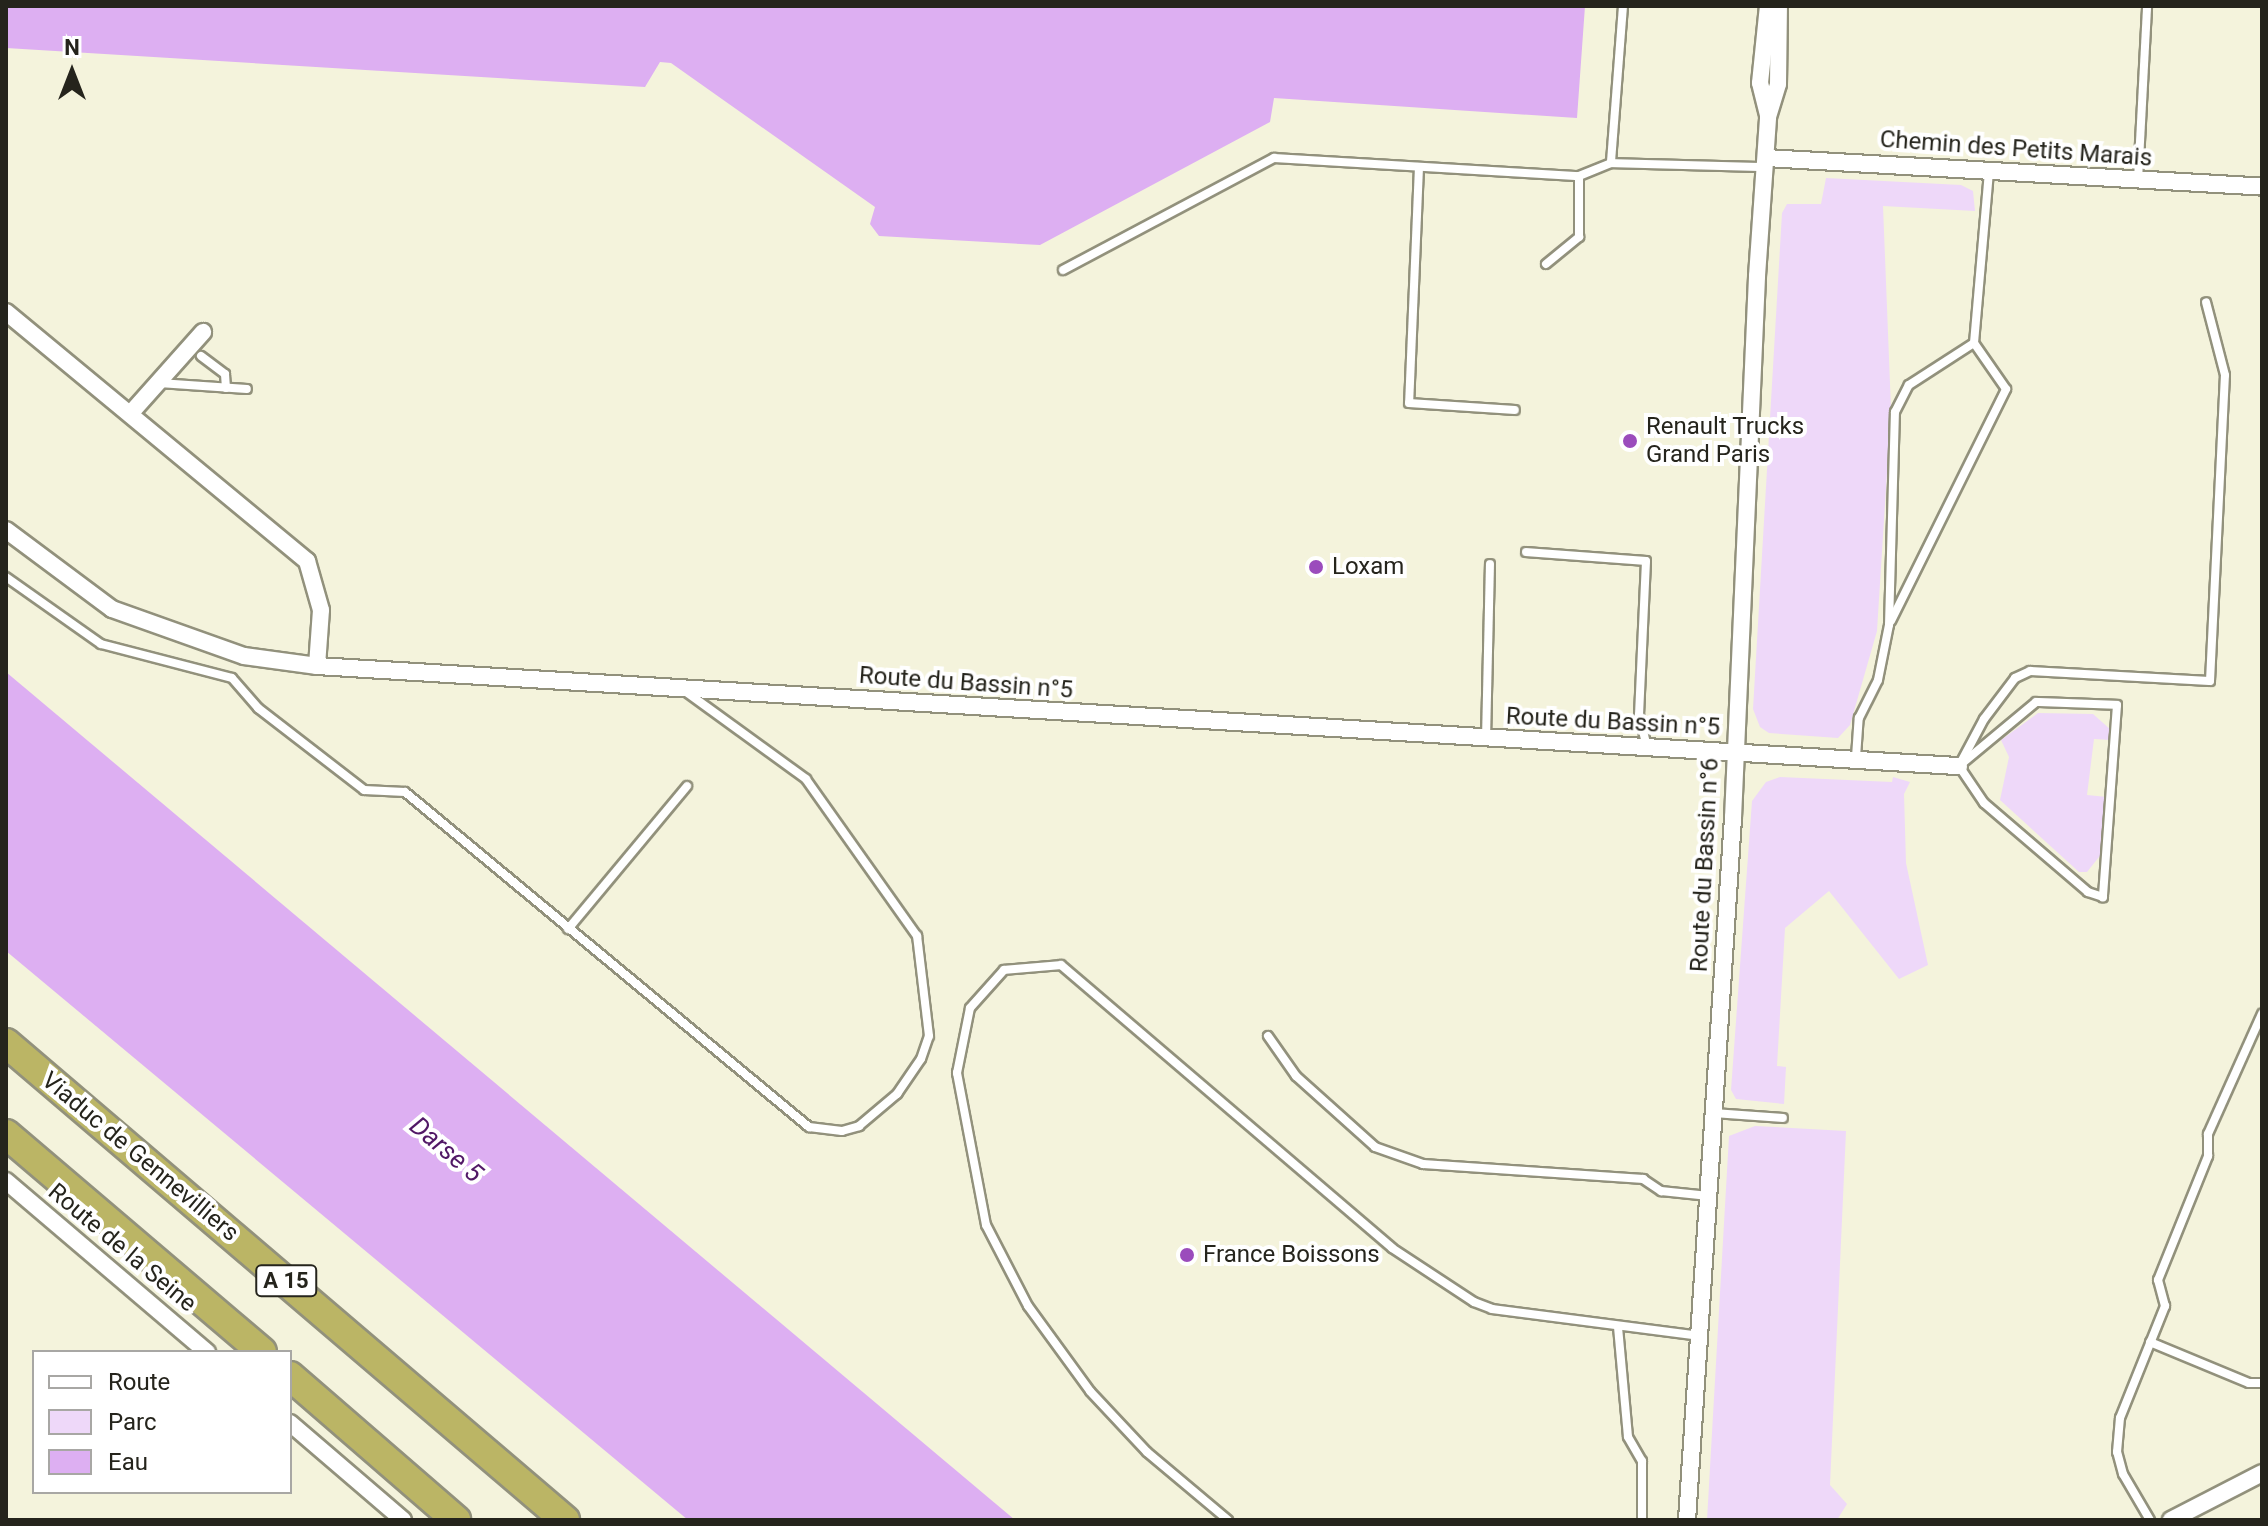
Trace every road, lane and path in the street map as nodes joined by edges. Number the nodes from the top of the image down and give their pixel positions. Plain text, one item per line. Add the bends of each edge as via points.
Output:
1 (1623, 6) edge
2 (1768, 6) edge
3 (1779, 6) edge
4 (2147, 6) edge
5 (1768, 117) junction
6 (1766, 162) junction
7 (1611, 163) junction
8 (1419, 167) junction
9 (1989, 172) junction
10 (1579, 176) junction
11 (2138, 181) junction
12 (2262, 187) edge
13 (1546, 264) dead end
14 (1063, 270) dead end
15 (2206, 302) dead end
16 (6, 312) edge
17 (203, 332) dead end
18 (1974, 343) junction
19 (201, 356) dead end
20 (158, 382) junction
21 (226, 388) junction
22 (247, 389) dead end
23 (1515, 410) dead end
24 (130, 414) junction
25 (6, 530) edge
26 (1526, 552) dead end
27 (1490, 564) dead end
28 (6, 577) edge
29 (1889, 625) junction
30 (317, 666) junction
31 (682, 689) junction
32 (1486, 741) junction
33 (1648, 751) junction
34 (1735, 752) junction
35 (1856, 757) junction
36 (1959, 766) junction
37 (687, 786) dead end
38 (568, 929) junction
39 (2262, 1014) edge
40 (1268, 1036) dead end
41 (6, 1043) edge
42 (1713, 1113) junction
43 (1783, 1118) dead end
44 (6, 1134) edge
45 (6, 1181) edge
46 (1709, 1196) junction
47 (1618, 1327) junction
48 (1700, 1336) junction
49 (2150, 1342) junction
50 (205, 1350) edge
51 (260, 1350) edge
52 (292, 1378) edge
53 (2262, 1383) edge
54 (292, 1425) edge
55 (2262, 1473) edge
56 (403, 1520) edge
57 (456, 1520) edge
58 (565, 1520) edge
59 (1228, 1520) edge
60 (1642, 1520) edge
61 (1687, 1520) edge
62 (2150, 1520) edge
63 (2171, 1520) edge

1 - 7 lane
2 - 5 street, Route du Bassin n°6 via 1760,83
3 - 5 street, Route du Bassin n°6 via 1778,84
4 - 11 lane
5 - 6 street, Route du Bassin n°6
6 - 7 lane
6 - 9 street, Chemin des Petits Marais
6 - 34 street, Route du Bassin n°6
7 - 10 lane
8 - 10 lane
8 - 14 lane via 1274,158
8 - 23 lane via 1409,403
9 - 11 street, Chemin des Petits Marais
9 - 18 lane
10 - 13 lane via 1579,237
11 - 12 street, Chemin des Petits Marais
15 - 36 lane via 2225,375 2210,681 2030,671 2015,678 1984,719
16 - 24 street
17 - 20 street
18 - 29 lane via 2006,389
18 - 29 lane via 1909,385 1895,412
19 - 21 lane via 225,374
20 - 21 lane
20 - 24 street
21 - 22 lane
24 - 30 street via 307,561 321,610
25 - 30 street, Route du Bassin n°5 via 112,609 244,656
26 - 33 lane via 1646,561 1639,715
27 - 32 lane
28 - 38 lane via 101,644 232,678 258,708 364,790 405,792
29 - 35 lane via 1878,680 1859,718
30 - 31 street, Route du Bassin n°5
31 - 32 street, Route du Bassin n°5
31 - 38 lane via 806,779 889,889 917,936 928,994 929,1036 921,1059 897,1094 859,1126 842,1131 809,1127
32 - 33 street, Route du Bassin n°5
33 - 34 street, Route du Bassin n°5
34 - 35 street, Route du Bassin n°5
34 - 42 street, Route du Bassin n°6
35 - 36 street, Route du Bassin n°5
36 - 36 lane via 2036,702 2117,705 2103,897 2088,892 1984,803
37 - 38 lane
39 - 49 lane via 2208,1134 2208,1156 2158,1280 2165,1306
40 - 46 lane via 1296,1076 1375,1147 1423,1164 1643,1179 1661,1191
41 - 58 highway, Viaduc de Gennevilliers / A 15
42 - 43 lane
42 - 46 street, Route du Bassin n°6
44 - 51 highway, A 15
45 - 50 street, Route de la Seine
46 - 48 street, Route du Bassin n°6
47 - 48 lane
47 - 59 lane via 1492,1309 1455,1291 1392,1248 1061,965 1004,970 970,1008 957,1073 986,1225 1028,1306 1090,1391 1147,1452
47 - 60 lane via 1628,1437 1642,1461
48 - 61 street, Route du Bassin n°6
49 - 53 lane via 2249,1383
49 - 62 lane via 2124,1403 2117,1452
52 - 57 highway
54 - 56 street
55 - 63 street

